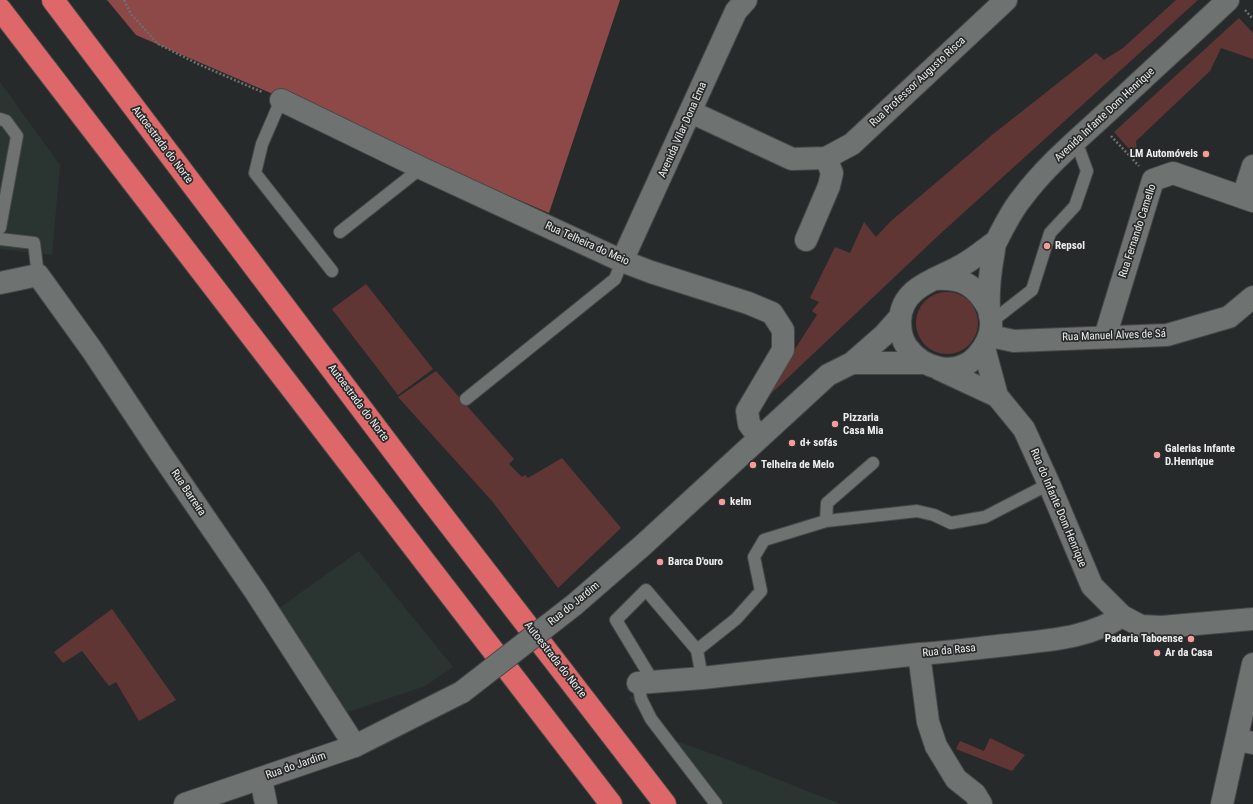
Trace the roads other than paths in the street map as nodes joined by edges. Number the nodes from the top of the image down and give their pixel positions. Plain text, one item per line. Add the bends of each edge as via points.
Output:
1 (53, 0) edge
2 (746, 0) edge
3 (1006, 0) edge
4 (1228, 0) edge
5 (0, 9) edge
6 (281, 100) joint
7 (691, 112) junction
8 (0, 119) edge
9 (1076, 141) junction
10 (826, 158) junction
11 (1253, 166) edge
12 (421, 168) junction
13 (1248, 199) edge
14 (0, 228) edge
15 (340, 232) dead end
16 (0, 239) edge
17 (806, 240) dead end
18 (995, 242) junction
19 (622, 261) junction
20 (332, 271) dead end
21 (38, 275) junction
22 (934, 279) junction
23 (0, 283) edge
24 (1253, 297) edge
25 (900, 317) junction
26 (988, 329) junction
27 (1105, 337) junction
28 (852, 363) junction
29 (930, 366) junction
30 (997, 396) junction
31 (466, 399) dead end
32 (759, 437) junction
33 (873, 463) dead end
34 (1049, 484) junction
35 (826, 521) junction
36 (1122, 616) junction
37 (1252, 623) edge
38 (697, 650) junction
39 (919, 654) junction
40 (1253, 664) edge
41 (702, 678) junction
42 (646, 683) junction
43 (1245, 741) edge
44 (355, 746) junction
45 (261, 779) junction
46 (185, 804) edge
47 (266, 804) edge
48 (611, 804) edge
49 (665, 804) edge
50 (716, 804) edge
51 (981, 804) edge
52 (1222, 804) edge

1 - 49 highway, Autoestrada do Norte via 429,498
2 - 7 street, Avenida Vilar Dona Ema via 736,11
3 - 10 street, Rua Professor Augusto Risca via 852,144
4 - 9 street, Avenida Infante Dom Henrique
5 - 48 highway
6 - 12 street, Rua Telheira do Meio
6 - 20 lane via 262,144 255,173
7 - 10 street, Rua Professor Augusto Risca via 792,159
7 - 19 street, Avenida Vilar Dona Ema
8 - 14 lane via 6,121 17,136
9 - 18 street, Avenida Infante Dom Henrique via 1021,199
9 - 26 lane via 1086,171 1075,206 1050,233 1032,290
10 - 17 street via 832,173 829,186
11 - 13 street
12 - 15 lane
12 - 19 street, Rua Telheira do Meio
13 - 27 street, Rua Fernando Camello via 1173,173 1153,180
16 - 21 lane via 34,243
18 - 22 street, Avenida Infante Dom Henrique via 964,264
18 - 26 street, Avenida Infante Dom Henrique
19 - 31 lane via 615,280
19 - 32 street, Rua Telheira do Meio via 772,313 783,330 783,350 747,411 749,424
21 - 23 street
21 - 44 street, Rua Barreira via 92,350
22 - 25 street, Avenida Infante Dom Henrique via 922,284 912,293 904,304
22 - 26 street via 948,278 973,287 983,297
24 - 27 street, Rua Manuel Alves de Sá via 1229,317 1167,335
25 - 28 street, Rua do Jardim
25 - 29 street, Avenida Infante Dom Henrique via 900,331 905,344 913,355
26 - 27 street, Rua Manuel Alves de Sá via 1014,341
26 - 29 street via 975,358 963,366 950,369
26 - 30 street, Rua do Infante Dom Henrique
28 - 29 street, Rua do Jardim
28 - 32 street, Rua do Jardim via 828,375
29 - 30 street, Rua do Infante Dom Henrique
30 - 34 street, Rua do Infante Dom Henrique via 1024,429
32 - 44 street, Rua do Jardim, bridge via 642,546 574,605 462,692
33 - 35 lane via 827,504
34 - 35 lane via 985,517 951,523 917,511
34 - 36 street, Rua do Infante Dom Henrique via 1092,586
35 - 38 lane via 764,540 754,557 762,591 736,619
36 - 37 street via 1141,626
36 - 39 street, Rua da Rasa via 1110,624 1072,637
38 - 41 lane
38 - 42 lane via 646,590 616,620
39 - 41 street, Rua da Rasa
39 - 51 street via 928,722 936,746 956,779 975,794
40 - 43 street
41 - 42 street, Rua da Rasa
42 - 50 lane via 641,699 651,719
43 - 52 street
44 - 45 street, Rua do Jardim
45 - 46 street, Rua do Jardim
45 - 47 street

